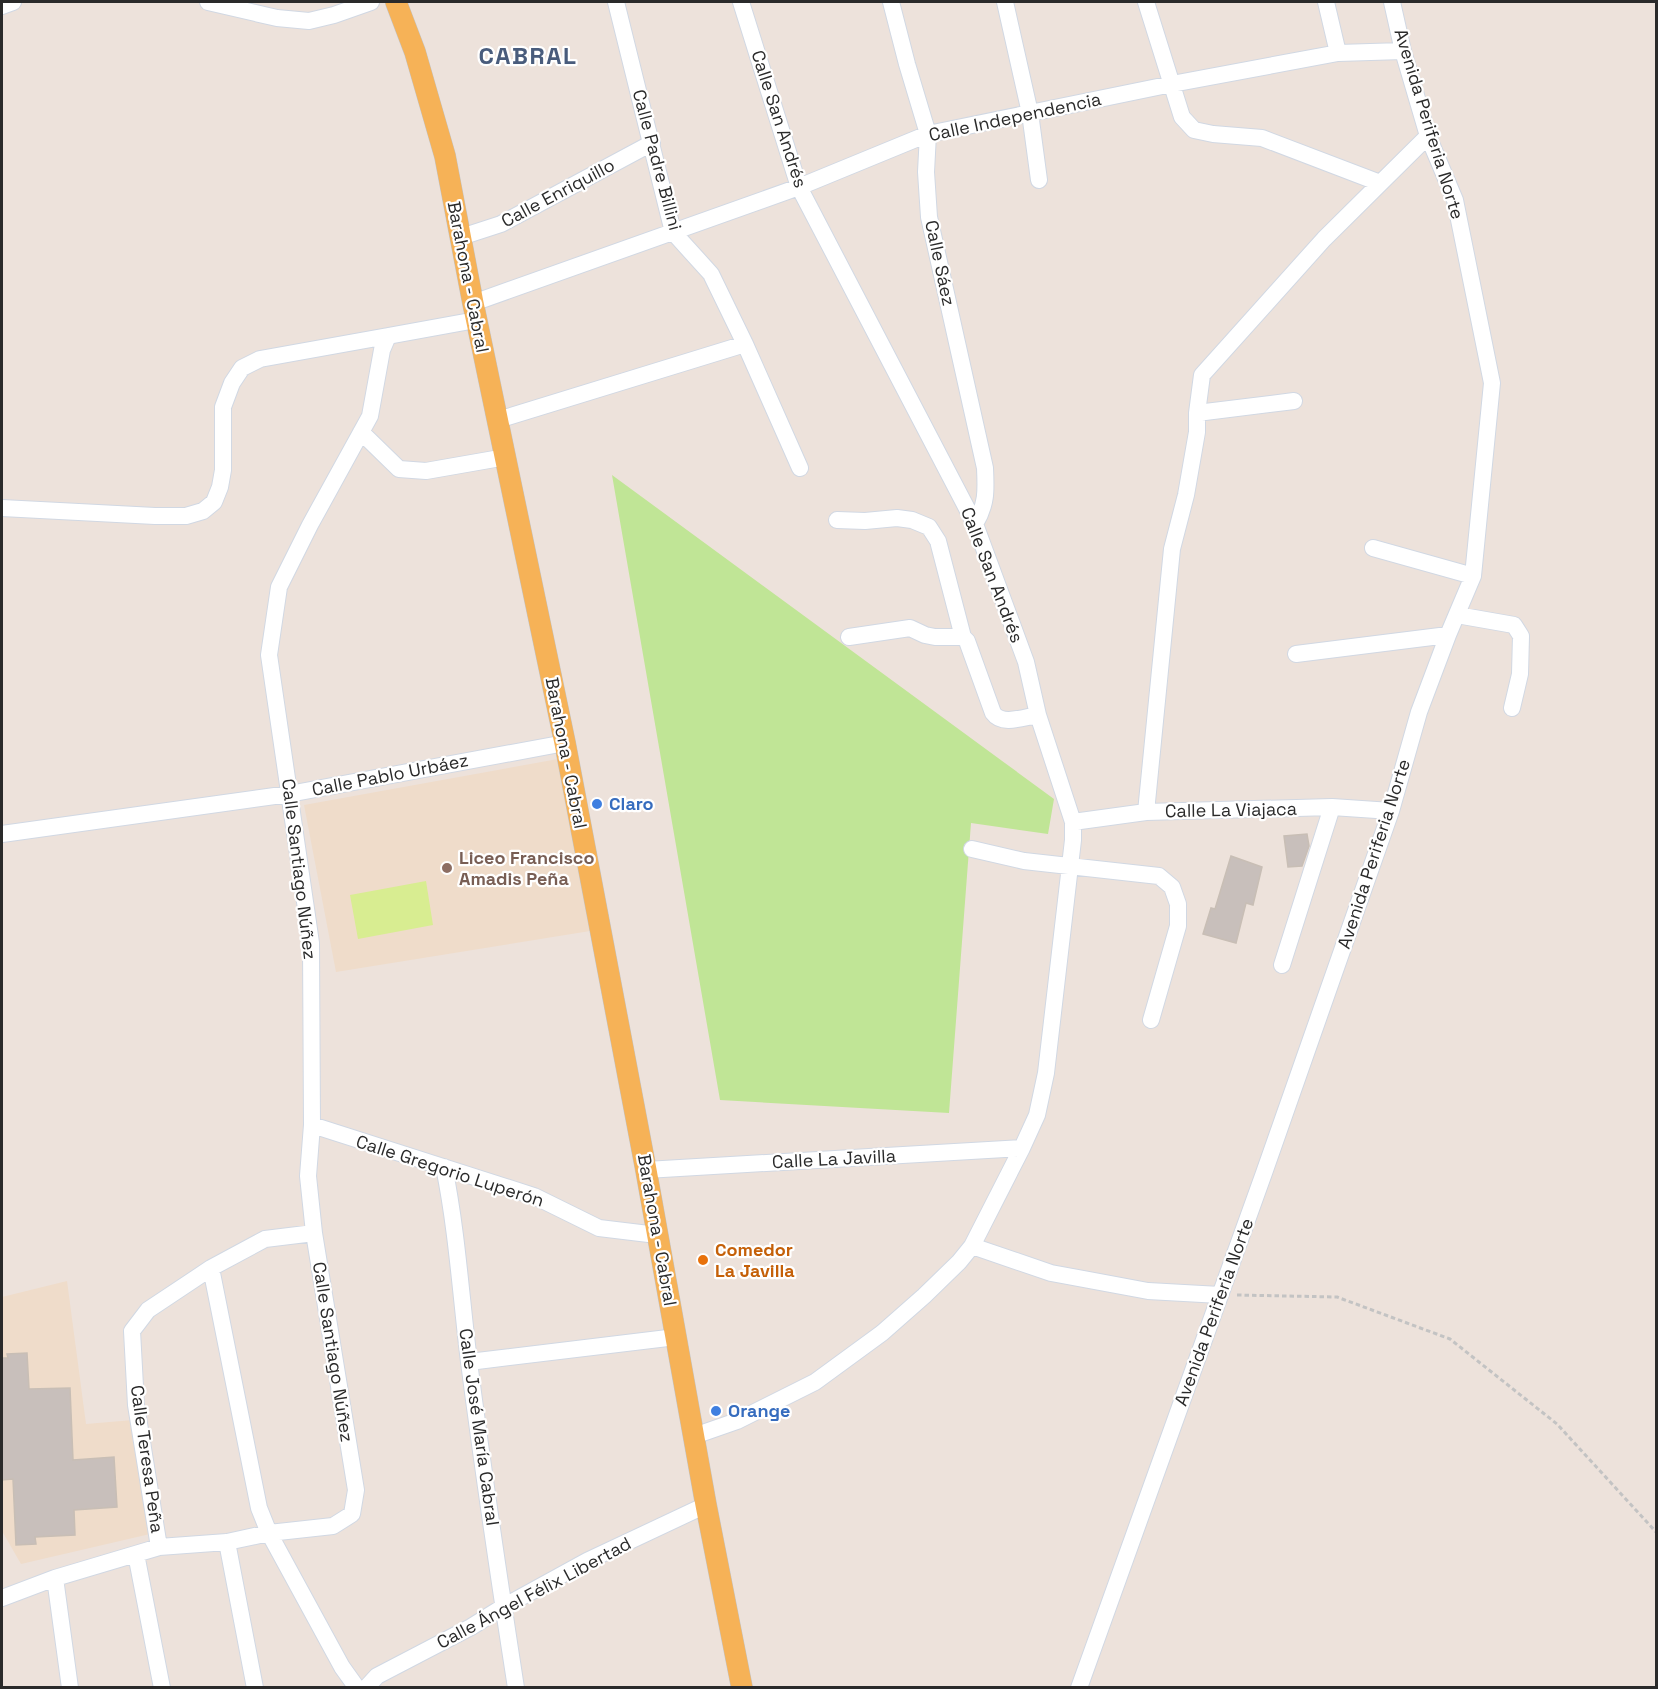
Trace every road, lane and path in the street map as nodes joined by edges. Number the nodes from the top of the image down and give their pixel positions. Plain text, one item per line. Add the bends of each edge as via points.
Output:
1 (13, 2) edge
2 (208, 2) edge
3 (371, 2) edge
4 (396, 2) edge
5 (616, 2) edge
6 (741, 2) edge
7 (891, 2) edge
8 (1005, 2) edge
9 (1146, 2) edge
10 (1326, 2) edge
11 (1392, 2) edge
12 (2, 6) edge
13 (1403, 51) junction
14 (1338, 53) junction
15 (1172, 84) junction
16 (1030, 113) junction
17 (928, 134) junction
18 (1428, 136) junction
19 (652, 143) junction
20 (1039, 180) dead end
21 (1380, 183) junction
22 (800, 187) junction
23 (673, 232) junction
24 (461, 237) junction
25 (475, 312) junction
26 (388, 336) junction
27 (745, 344) junction
28 (1294, 401) dead end
29 (1197, 413) junction
30 (498, 420) junction
31 (361, 432) junction
32 (506, 457) junction
33 (800, 468) dead end
34 (2, 508) edge
35 (837, 520) dead end
36 (975, 524) junction
37 (1373, 548) dead end
38 (1473, 576) junction
39 (1457, 615) junction
40 (1448, 635) junction
41 (849, 637) dead end
42 (963, 637) junction
43 (1296, 654) dead end
44 (1512, 708) dead end
45 (1038, 715) junction
46 (564, 742) junction
47 (290, 794) junction
48 (1332, 807) junction
49 (1391, 811) junction
50 (1146, 812) junction
51 (1073, 822) junction
52 (2, 834) edge
53 (972, 849) dead end
54 (1070, 866) junction
55 (1282, 965) dead end
56 (1150, 1020) dead end
57 (312, 1125) junction
58 (1022, 1148) junction
59 (444, 1167) junction
60 (646, 1170) junction
61 (314, 1233) junction
62 (657, 1235) junction
63 (972, 1246) junction
64 (211, 1268) junction
65 (1220, 1295) junction
66 (676, 1337) junction
67 (469, 1362) junction
68 (694, 1436) junction
69 (706, 1505) junction
70 (1656, 1532) edge
71 (269, 1533) junction
72 (227, 1542) junction
73 (159, 1547) junction
74 (136, 1554) junction
75 (55, 1578) junction
76 (2, 1598) edge
77 (503, 1606) junction
78 (374, 1684) edge
79 (70, 1688) edge
80 (162, 1688) edge
81 (255, 1688) edge
82 (357, 1688) edge
83 (516, 1688) edge
84 (742, 1688) edge
85 (1079, 1688) edge

1 - 12 street
2 - 3 street via 309,21
4 - 24 main road, Barahona - Cabral via 445,156
5 - 19 street, Calle Padre Billini
6 - 22 street, Calle San Andrés
7 - 17 street, Calle Sáez
8 - 16 street
9 - 15 street
10 - 14 street
11 - 13 street, Avenida Periferia Norte
13 - 14 street, Calle Independencia
13 - 18 street, Avenida Periferia Norte
14 - 15 street, Calle Independencia
15 - 16 street, Calle Independencia
15 - 21 street via 1182,117 1194,130 1262,138
16 - 17 street, Calle Independencia
16 - 20 street
17 - 22 street, Calle Independencia
17 - 36 street, Calle Sáez via 929,217 985,468 986,496
18 - 21 street
18 - 38 street, Avenida Periferia Norte via 1455,200 1492,383
19 - 23 street, Calle Padre Billini
19 - 24 street, Calle Enriquillo via 501,224
21 - 29 street via 1202,375
22 - 23 street, Calle Independencia
22 - 36 street, Calle San Andrés
23 - 25 street, Calle Independencia
23 - 27 street, Calle Padre Billini via 711,274
24 - 25 main road, Barahona - Cabral
25 - 26 street
25 - 30 main road, Barahona - Cabral
26 - 31 street, Calle Santiago Núñez via 369,416
26 - 34 street via 269,357 242,368 223,407 220,487 214,502 203,511 186,516 155,516
27 - 30 street
27 - 33 street, Calle Padre Billini
28 - 29 street
29 - 50 street via 1186,495 1172,549
30 - 32 main road, Barahona - Cabral
31 - 32 street via 399,469 426,471
31 - 47 street, Calle Santiago Núñez via 279,587 269,656
32 - 46 main road, Barahona - Cabral
35 - 42 street via 897,518 929,527 938,541
36 - 45 street, Calle San Andrés via 1026,662
37 - 38 street
38 - 39 street, Avenida Periferia Norte
39 - 40 street, Avenida Periferia Norte
39 - 44 street via 1514,625 1521,636 1520,674
40 - 43 street
40 - 49 street, Avenida Periferia Norte via 1419,712
41 - 42 street via 910,628 934,637
42 - 45 street via 997,719
45 - 51 street, Calle San Andrés
46 - 47 street, Calle Pablo Urbáez
46 - 60 main road, Barahona - Cabral
47 - 52 street, Calle Pablo Urbáez
47 - 57 street, Calle Santiago Núñez via 311,943
48 - 49 street, Calle La Viajaca
48 - 50 street, Calle La Viajaca
48 - 55 street
49 - 65 street, Avenida Periferia Norte
50 - 51 street, Calle La Viajaca
51 - 54 street, Calle San Andrés
53 - 54 street
54 - 56 street via 1159,876 1172,887 1178,904 1178,926
54 - 58 street, Calle San Andrés via 1046,1073 1037,1115
57 - 59 street, Calle Gregorio Luperón
57 - 61 street, Calle Santiago Núñez via 308,1176
58 - 60 street, Calle La Javilla
58 - 63 street, Calle San Andrés
59 - 62 street, Calle Gregorio Luperón via 534,1196 599,1227
59 - 67 street, Calle José María Cabral
60 - 62 main road, Barahona - Cabral
61 - 64 street, Calle Teresa Peña via 265,1239
61 - 71 street, Calle Santiago Núñez via 356,1490 352,1514 333,1526
62 - 66 main road, Barahona - Cabral
63 - 65 street via 1051,1272 1148,1291
63 - 68 street, Calle San Andrés via 882,1333 815,1382 737,1421
64 - 71 street via 259,1508
64 - 73 street, Calle Teresa Peña via 148,1310 132,1331 136,1405
65 - 70 path via 1337,1297 1450,1339 1557,1424
65 - 85 street, Avenida Periferia Norte
66 - 67 street
66 - 68 main road, Barahona - Cabral
67 - 77 street, Calle José María Cabral
68 - 69 main road, Barahona - Cabral
69 - 77 street, Calle Ángel Félix Libertad
69 - 84 main road, Barahona - Cabral
71 - 72 street
71 - 82 street
72 - 73 street
72 - 81 street
73 - 74 street
74 - 75 street
74 - 80 street
75 - 76 street
75 - 79 street
77 - 78 street, Calle Ángel Félix Libertad
77 - 83 street, Calle José María Cabral

